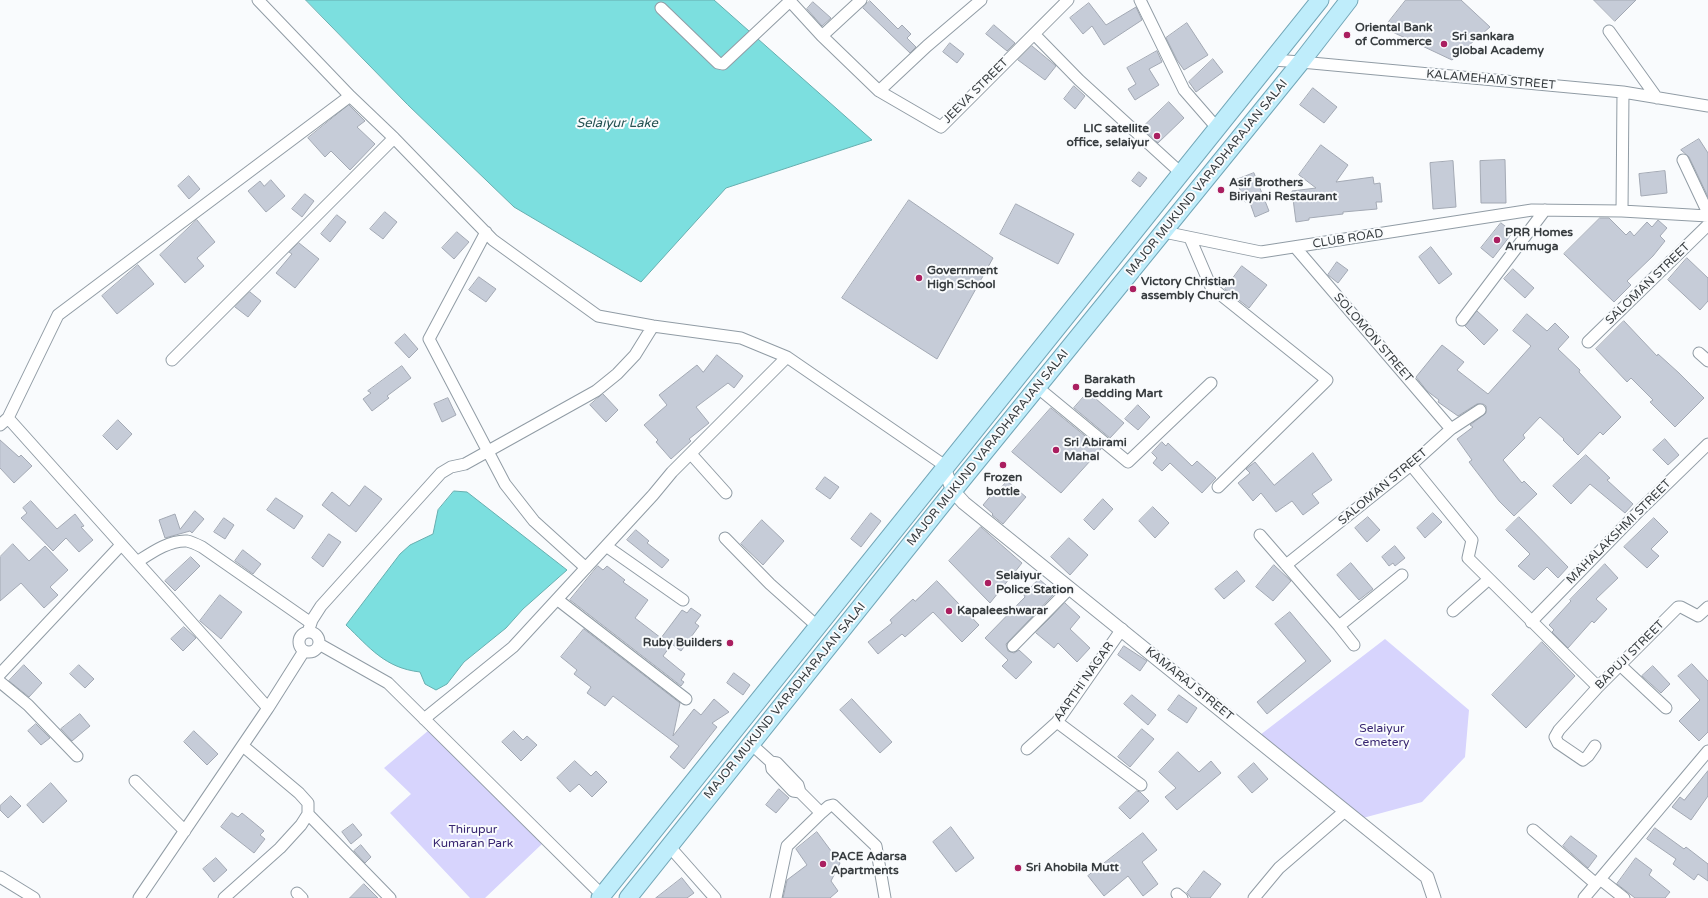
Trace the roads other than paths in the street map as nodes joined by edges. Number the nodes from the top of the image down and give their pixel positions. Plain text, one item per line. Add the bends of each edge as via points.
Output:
1 (258, 0) edge
2 (790, 0) edge
3 (861, 0) edge
4 (981, 0) edge
5 (1068, 0) edge
6 (1140, 0) edge
7 (1320, 0) edge
8 (1349, 0) edge
9 (661, 8) dead end
10 (1609, 31) dead end
11 (1034, 34) junction
12 (822, 36) junction
13 (1273, 60) junction
14 (1302, 62) junction
15 (878, 91) junction
16 (1623, 92) junction
17 (350, 96) junction
18 (1657, 98) junction
19 (1708, 106) edge
20 (1218, 129) junction
21 (394, 138) junction
22 (1683, 160) dead end
23 (1182, 174) junction
24 (1545, 210) junction
25 (1622, 211) junction
26 (1708, 214) edge
27 (1708, 225) edge
28 (486, 232) junction
29 (1164, 232) junction
30 (1190, 238) junction
31 (1295, 247) junction
32 (1462, 320) dead end
33 (656, 326) junction
34 (1588, 342) dead end
35 (1699, 353) dead end
36 (787, 357) junction
37 (172, 360) dead end
38 (1708, 361) edge
39 (1211, 383) dead end
40 (1037, 387) junction
41 (1480, 410) dead end
42 (4, 422) edge
43 (1451, 429) junction
44 (1708, 444) edge
45 (488, 452) junction
46 (691, 454) junction
47 (1411, 465) junction
48 (944, 468) junction
49 (1218, 487) dead end
50 (953, 491) junction
51 (726, 493) dead end
52 (1260, 535) dead end
53 (725, 538) dead end
54 (121, 545) junction
55 (606, 546) junction
56 (137, 562) junction
57 (1286, 565) junction
58 (586, 568) junction
59 (1402, 575) dead end
60 (1489, 579) junction
61 (1070, 588) junction
62 (558, 600) junction
63 (683, 600) dead end
64 (1708, 607) edge
65 (1453, 610) dead end
66 (1531, 622) junction
67 (817, 626) junction
68 (1339, 626) junction
69 (310, 627) junction
70 (1122, 629) junction
71 (319, 644) junction
72 (1354, 645) dead end
73 (1013, 646) dead end
74 (304, 651) junction
75 (1620, 665) junction
76 (0, 674) edge
77 (0, 682) edge
78 (1598, 687) junction
79 (686, 699) dead end
80 (268, 708) junction
81 (1666, 708) dead end
82 (424, 719) junction
83 (1057, 722) junction
84 (751, 744) junction
85 (243, 746) junction
86 (1595, 746) dead end
87 (1027, 749) dead end
88 (1708, 751) edge
89 (77, 756) dead end
90 (135, 781) dead end
91 (1141, 786) dead end
92 (1345, 811) junction
93 (308, 814) junction
94 (821, 814) junction
95 (1533, 830) dead end
96 (185, 831) junction
97 (669, 846) junction
98 (0, 877) edge
99 (1598, 881) junction
100 (601, 896) edge
101 (34, 898) edge
102 (139, 898) edge
103 (224, 898) edge
104 (390, 898) edge
105 (628, 898) edge
106 (715, 898) edge
107 (776, 898) edge
108 (885, 898) edge
109 (1254, 898) edge
110 (1434, 898) edge
111 (1584, 898) edge
112 (1624, 898) edge

1 - 17 street
2 - 9 street via 722,64
2 - 12 street, JEEVA STREET
3 - 12 street
4 - 15 street
5 - 11 street, JEEVA STREET
6 - 20 street via 1184,90
7 - 13 main road, MAJOR MUKUND VARADHARAJAN SALAI
8 - 14 main road, MAJOR MUKUND VARADHARAJAN SALAI
10 - 18 street
11 - 15 street, JEEVA STREET via 941,127
11 - 23 street via 1074,76
12 - 15 street, JEEVA STREET
13 - 14 street, KALAMEHAM STREET
13 - 20 main road, MAJOR MUKUND VARADHARAJAN SALAI
14 - 16 street, KALAMEHAM STREET
14 - 29 main road, MAJOR MUKUND VARADHARAJAN SALAI
16 - 18 street, KALAMEHAM STREET
16 - 25 street
17 - 21 street
17 - 42 street via 58,316
18 - 19 street, KALAMEHAM STREET
20 - 23 main road, MAJOR MUKUND VARADHARAJAN SALAI
21 - 28 street
21 - 37 street
22 - 26 street
23 - 48 main road, MAJOR MUKUND VARADHARAJAN SALAI
24 - 25 street, CLUB ROAD
24 - 31 street, CLUB ROAD
24 - 32 street
25 - 26 street, CLUB ROAD
27 - 34 street, SALOMAN STREET
28 - 33 street via 493,240 598,316
28 - 45 street via 429,339
29 - 30 street, CLUB ROAD
29 - 40 main road, MAJOR MUKUND VARADHARAJAN SALAI
30 - 31 street, CLUB ROAD via 1261,252
30 - 49 street via 1211,287 1327,380
31 - 43 street, SOLOMON STREET
33 - 36 street via 741,338
33 - 45 street via 635,355 596,391
35 - 38 street
36 - 46 street
36 - 48 street via 941,463
39 - 40 street via 1128,462
40 - 50 main road, MAJOR MUKUND VARADHARAJAN SALAI
41 - 43 street, SALOMAN STREET
42 - 54 street
43 - 47 street, SALOMAN STREET
44 - 66 street, MAHALAKSHMI STREET
45 - 58 street via 505,484 534,521
45 - 69 street via 441,473 321,606
46 - 51 street
46 - 55 street
47 - 57 street, SALOMAN STREET
47 - 60 street via 1472,540 1468,558
48 - 50 street, KAMARAJ STREET
48 - 67 main road, MAJOR MUKUND VARADHARAJAN SALAI
50 - 61 street, KAMARAJ STREET via 964,503
50 - 84 main road, MAJOR MUKUND VARADHARAJAN SALAI
52 - 57 street
53 - 67 street via 770,584
54 - 56 street
54 - 76 street
55 - 58 street
55 - 63 street
56 - 69 street via 161,547 188,541 202,547
56 - 80 street
57 - 68 street
58 - 62 street
59 - 68 street
60 - 65 street
60 - 66 street
61 - 70 street, KAMARAJ STREET
61 - 73 street
62 - 79 street
62 - 82 street via 512,647
64 - 75 street, BAPUJI STREET via 1698,616 1681,607 1678,608
66 - 78 street
67 - 100 main road, MAJOR MUKUND VARADHARAJAN SALAI
68 - 72 street
69 - 71 street via 317,635
69 - 74 street via 300,639 300,646
70 - 83 street, AARTHI NAGAR
70 - 92 street, KAMARAJ STREET
71 - 74 street via 313,652
71 - 82 street via 388,683
74 - 80 street
75 - 78 street, BAPUJI STREET
75 - 81 street
77 - 89 street via 28,706
78 - 86 street, BAPUJI STREET via 1555,737 1580,759 1585,758
80 - 85 street
82 - 100 street
83 - 87 street, AARTHI NAGAR
83 - 91 street
84 - 94 street via 771,762 772,770 793,791 800,792
84 - 97 main road, MAJOR MUKUND VARADHARAJAN SALAI
85 - 93 street via 298,792 308,803
85 - 96 street
88 - 99 street
90 - 96 street
92 - 109 street via 1280,868
92 - 110 street, KAMARAJ STREET via 1427,877
93 - 103 street via 280,848
93 - 104 street
94 - 107 street via 787,846
94 - 108 street via 829,806 834,805 876,846
95 - 99 street
96 - 102 street
97 - 105 main road, MAJOR MUKUND VARADHARAJAN SALAI
97 - 106 street
98 - 101 street
99 - 111 street
99 - 112 street

